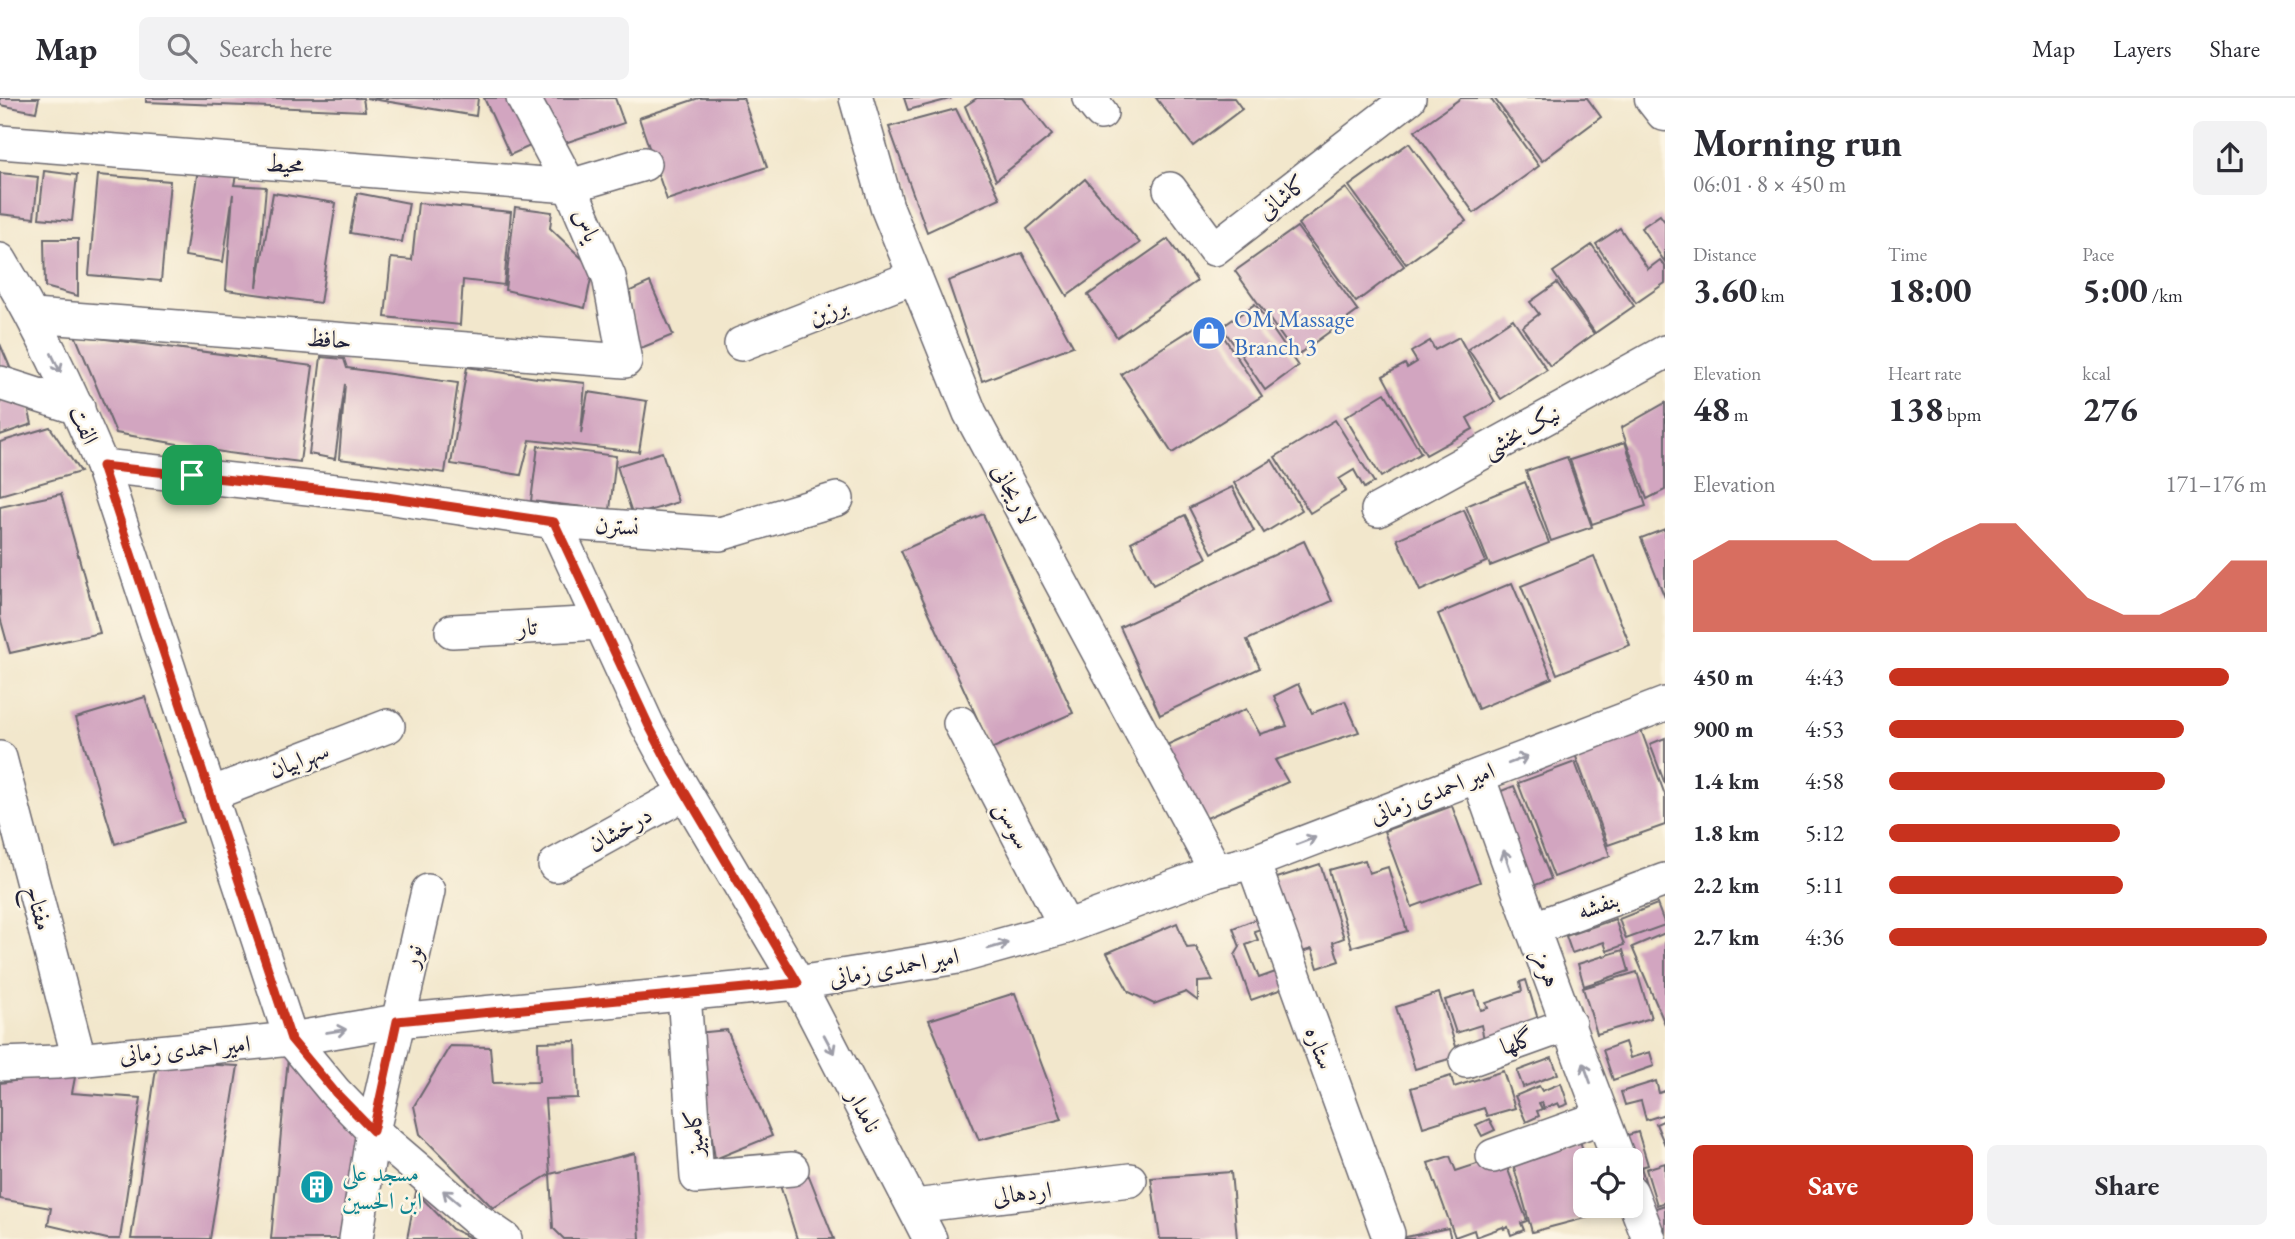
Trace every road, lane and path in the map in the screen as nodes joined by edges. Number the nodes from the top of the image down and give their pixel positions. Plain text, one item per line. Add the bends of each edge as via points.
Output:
1 (523, 98) edge
2 (856, 98) edge
3 (1409, 98) edge
4 (1654, 98) edge
5 (1665, 112) edge
6 (0, 142) edge
7 (644, 164) dead end
8 (570, 186) junction
9 (1170, 189) dead end
10 (0, 260) edge
11 (914, 277) junction
12 (33, 316) junction
13 (741, 344) dead end
14 (1665, 352) edge
15 (625, 361) joint
16 (0, 383) edge
17 (78, 408) junction
18 (102, 466) junction
19 (837, 499) dead end
20 (1378, 510) dead end
21 (554, 522) junction
22 (601, 623) junction
23 (452, 631) dead end
24 (1665, 704) edge
25 (960, 723) dead end
26 (387, 726) dead end
27 (0, 758) edge
28 (1478, 776) junction
29 (685, 793) junction
30 (211, 794) junction
31 (1253, 862) junction
32 (555, 864) dead end
33 (1216, 871) junction
34 (1665, 880) edge
35 (428, 891) dead end
36 (1066, 927) junction
37 (1532, 929) junction
38 (798, 983) junction
39 (684, 994) junction
40 (397, 1021) junction
41 (1569, 1024) junction
42 (291, 1039) junction
43 (79, 1059) junction
44 (1466, 1061) dead end
45 (0, 1064) edge
46 (1602, 1117) junction
47 (373, 1131) junction
48 (1614, 1148) edge
49 (1493, 1156) dead end
50 (792, 1170) dead end
51 (1130, 1181) dead end
52 (914, 1206) junction
53 (1641, 1218) edge
54 (1388, 1234) dead end
55 (356, 1239) edge
56 (505, 1239) edge
57 (930, 1239) edge
58 (1649, 1239) edge

1 - 8 street, یاس
2 - 11 street, لاریجانی via 887,207
3 - 9 street, کاشانی via 1214,249
4 - 5 main road
6 - 8 street, محیط
7 - 8 street
8 - 15 street, یاس via 609,277
10 - 12 street, الفت
11 - 13 street, برزین
11 - 33 street, لاریجانی via 970,413
12 - 15 street, حافظ
12 -> 17 street, الفت
14 - 20 street, نیک بخشی
16 - 17 street
17 - 18 street, الفت
18 - 21 street, نسترن via 373,495
18 - 30 street, الفت
19 - 21 street, نسترن via 720,534
21 - 22 street, نامدار
22 - 23 street, تار
22 - 29 street, نامدار
28 -> 24 street, امیر احمدی زمانی
25 - 36 street, سوسن
26 - 30 street, سهرابیان
27 - 43 street, مفتاح
31 -> 28 street, امیر احمدی زمانی
37 -> 28 street, هرمز
29 - 32 street, درخشان
29 - 38 street, نامدار
30 - 42 street, الفت
31 - 33 street, امیر احمدی زمانی
31 - 54 street, ستاره
33 - 36 street, امیر احمدی زمانی
34 - 37 street, بنفشه
35 - 40 street, نور
38 -> 36 street, امیر احمدی زمانی via 958,957
37 - 41 street, هرمز
38 - 39 street, امیر احمدی زمانی
38 -> 52 street, نامدار
39 - 40 street, امیر احمدی زمانی
39 - 50 street, کامبیز via 697,1177
42 -> 40 street, امیر احمدی زمانی
40 - 47 street, نور
41 - 44 street, گلها
46 -> 41 street, هرمز
42 - 43 street, امیر احمدی زمانی
42 - 47 street
43 - 45 street, امیر احمدی زمانی
46 - 48 street, هرمز
46 - 49 street
47 - 55 street, نور
56 -> 47 street
51 - 52 street, اردهالی
52 - 57 street, نامدار
53 - 58 street

